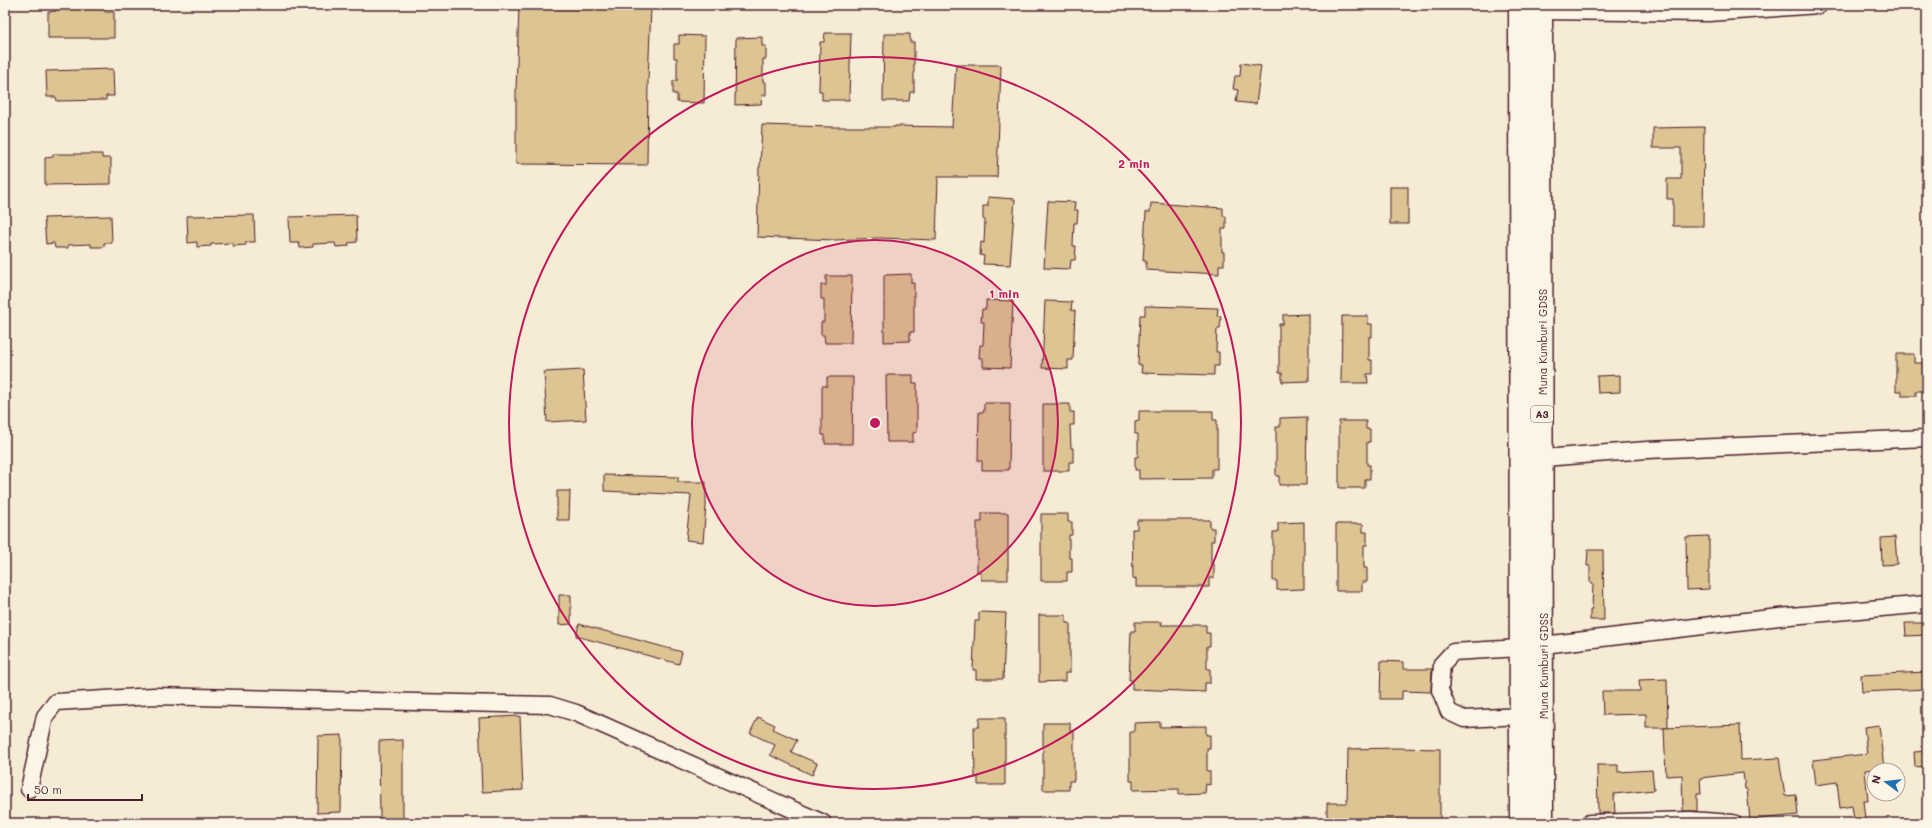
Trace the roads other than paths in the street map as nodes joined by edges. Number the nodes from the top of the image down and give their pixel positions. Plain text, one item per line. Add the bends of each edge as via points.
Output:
1 (1520, 5) edge
2 (1813, 5) edge
3 (1541, 8) edge
4 (1927, 438) edge
5 (1543, 458) junction
6 (1927, 604) edge
7 (1543, 645) junction
8 (1520, 648) junction
9 (1521, 716) junction
10 (29, 789) dead end
11 (823, 823) edge
12 (1521, 823) edge
13 (1542, 823) edge
14 (1589, 823) edge
15 (1733, 823) edge

1 - 8 highway, Muna Kumburi GDSS / A3
2 - 3 street via 1709,13
3 - 5 highway, Muna Kumburi GDSS / A3
4 - 5 street via 1647,450
5 - 7 highway, Muna Kumburi GDSS / A3
6 - 7 street via 1779,617
7 - 13 highway, Muna Kumburi GDSS / A3
8 - 9 highway, Muna Kumburi GDSS / A3
8 - 9 street via 1453,652 1442,664 1440,690 1449,712 1464,719
9 - 12 highway, Muna Kumburi GDSS / A3
10 - 11 street via 45,716 56,702 154,696 550,705 576,713
14 - 15 street via 1690,820

